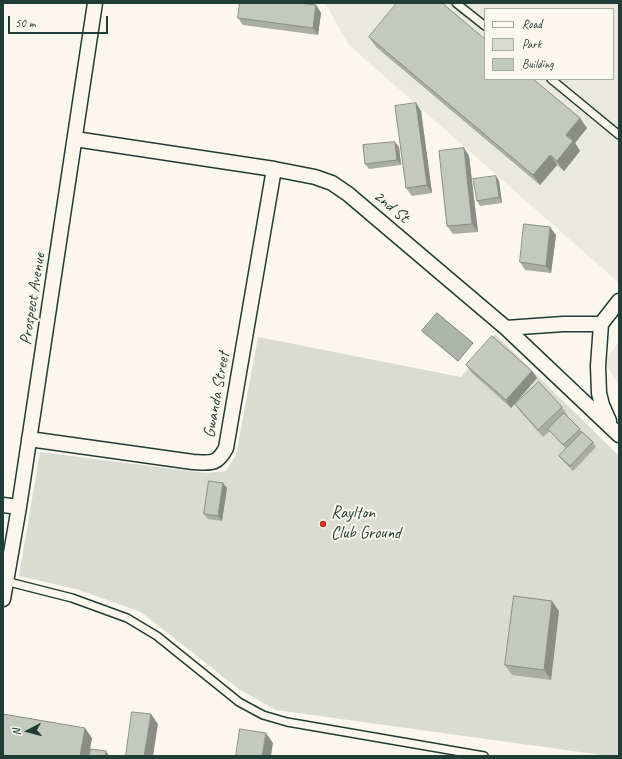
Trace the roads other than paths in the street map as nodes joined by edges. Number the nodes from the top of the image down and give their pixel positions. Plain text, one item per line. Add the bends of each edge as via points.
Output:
1 (95, 3) edge
2 (456, 3) edge
3 (484, 25) edge
4 (552, 80) edge
5 (619, 135) edge
6 (75, 139) junction
7 (274, 169) junction
8 (619, 301) edge
9 (601, 324) junction
10 (506, 328) junction
11 (615, 431) edge
12 (30, 439) junction
13 (3, 505) edge
14 (19, 507) junction
15 (4, 581) edge
16 (3, 599) edge
17 (484, 756) edge

1 - 6 street, Prospect Avenue
2 - 3 lane
4 - 5 lane
6 - 7 street, 2nd St
6 - 12 street, Prospect Avenue
7 - 10 street, 2nd St via 332,183
7 - 12 street, Gwanda Street via 226,448 221,458 212,463 193,462
8 - 9 street
9 - 10 street
9 - 11 street via 599,393
10 - 11 street, 2nd St
12 - 14 street, Prospect Avenue
13 - 14 street
14 - 15 street, Prospect Avenue
15 - 16 street, Prospect Avenue
15 - 17 lane via 72,598 127,618 162,641 239,702 263,715 287,722

